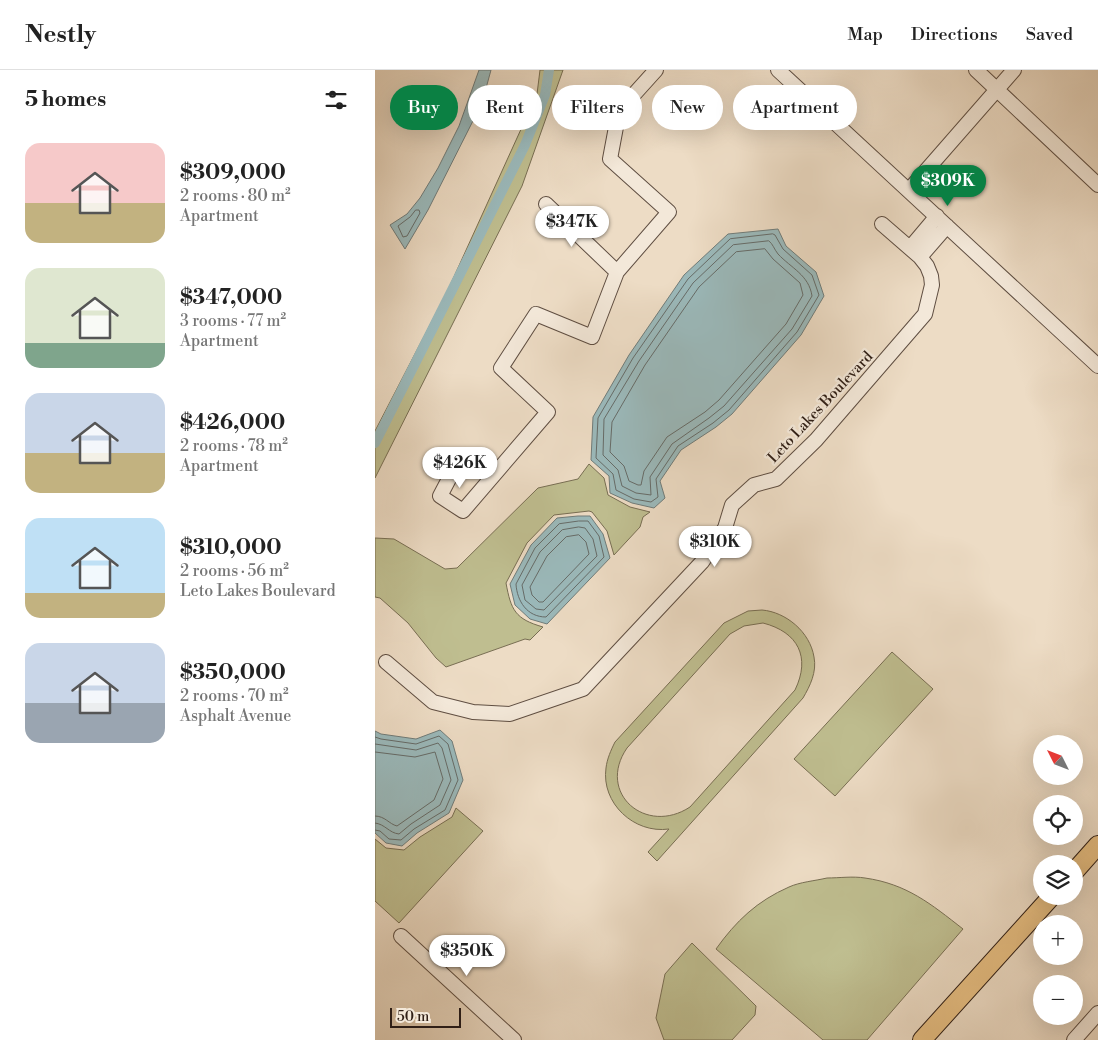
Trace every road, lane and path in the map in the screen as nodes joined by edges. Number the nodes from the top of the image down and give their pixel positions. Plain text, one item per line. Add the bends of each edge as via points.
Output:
1 (656, 70) edge
2 (778, 70) edge
3 (976, 70) edge
4 (1014, 70) edge
5 (998, 89) junction
6 (1098, 185) edge
7 (909, 190) junction
8 (546, 204) dead end
9 (943, 221) junction
10 (881, 224) dead end
11 (915, 253) junction
12 (617, 272) junction
13 (1098, 366) edge
14 (495, 473) dead end
15 (386, 662) dead end
16 (1098, 845) edge
17 (1083, 862) edge
18 (1044, 905) edge
19 (401, 936) dead end
20 (1098, 1013) edge
21 (514, 1040) edge
22 (922, 1040) edge
23 (1074, 1040) edge

1 - 12 street via 619,111 610,159 669,212
2 - 7 street
3 - 5 street
4 - 5 street
5 - 6 street
5 - 7 street
7 - 9 street
8 - 12 street
9 - 11 street
9 - 13 street
10 - 11 street, Leto Lakes Boulevard
11 - 15 street, Leto Lakes Boulevard via 931,276 925,314 816,440 776,479 754,485 732,505 725,528 702,562 583,689 510,714 473,712 433,702
12 - 14 street via 592,337 536,314 501,368 548,412
16 - 17 main road
18 - 22 main road
19 - 21 street
20 - 23 street

